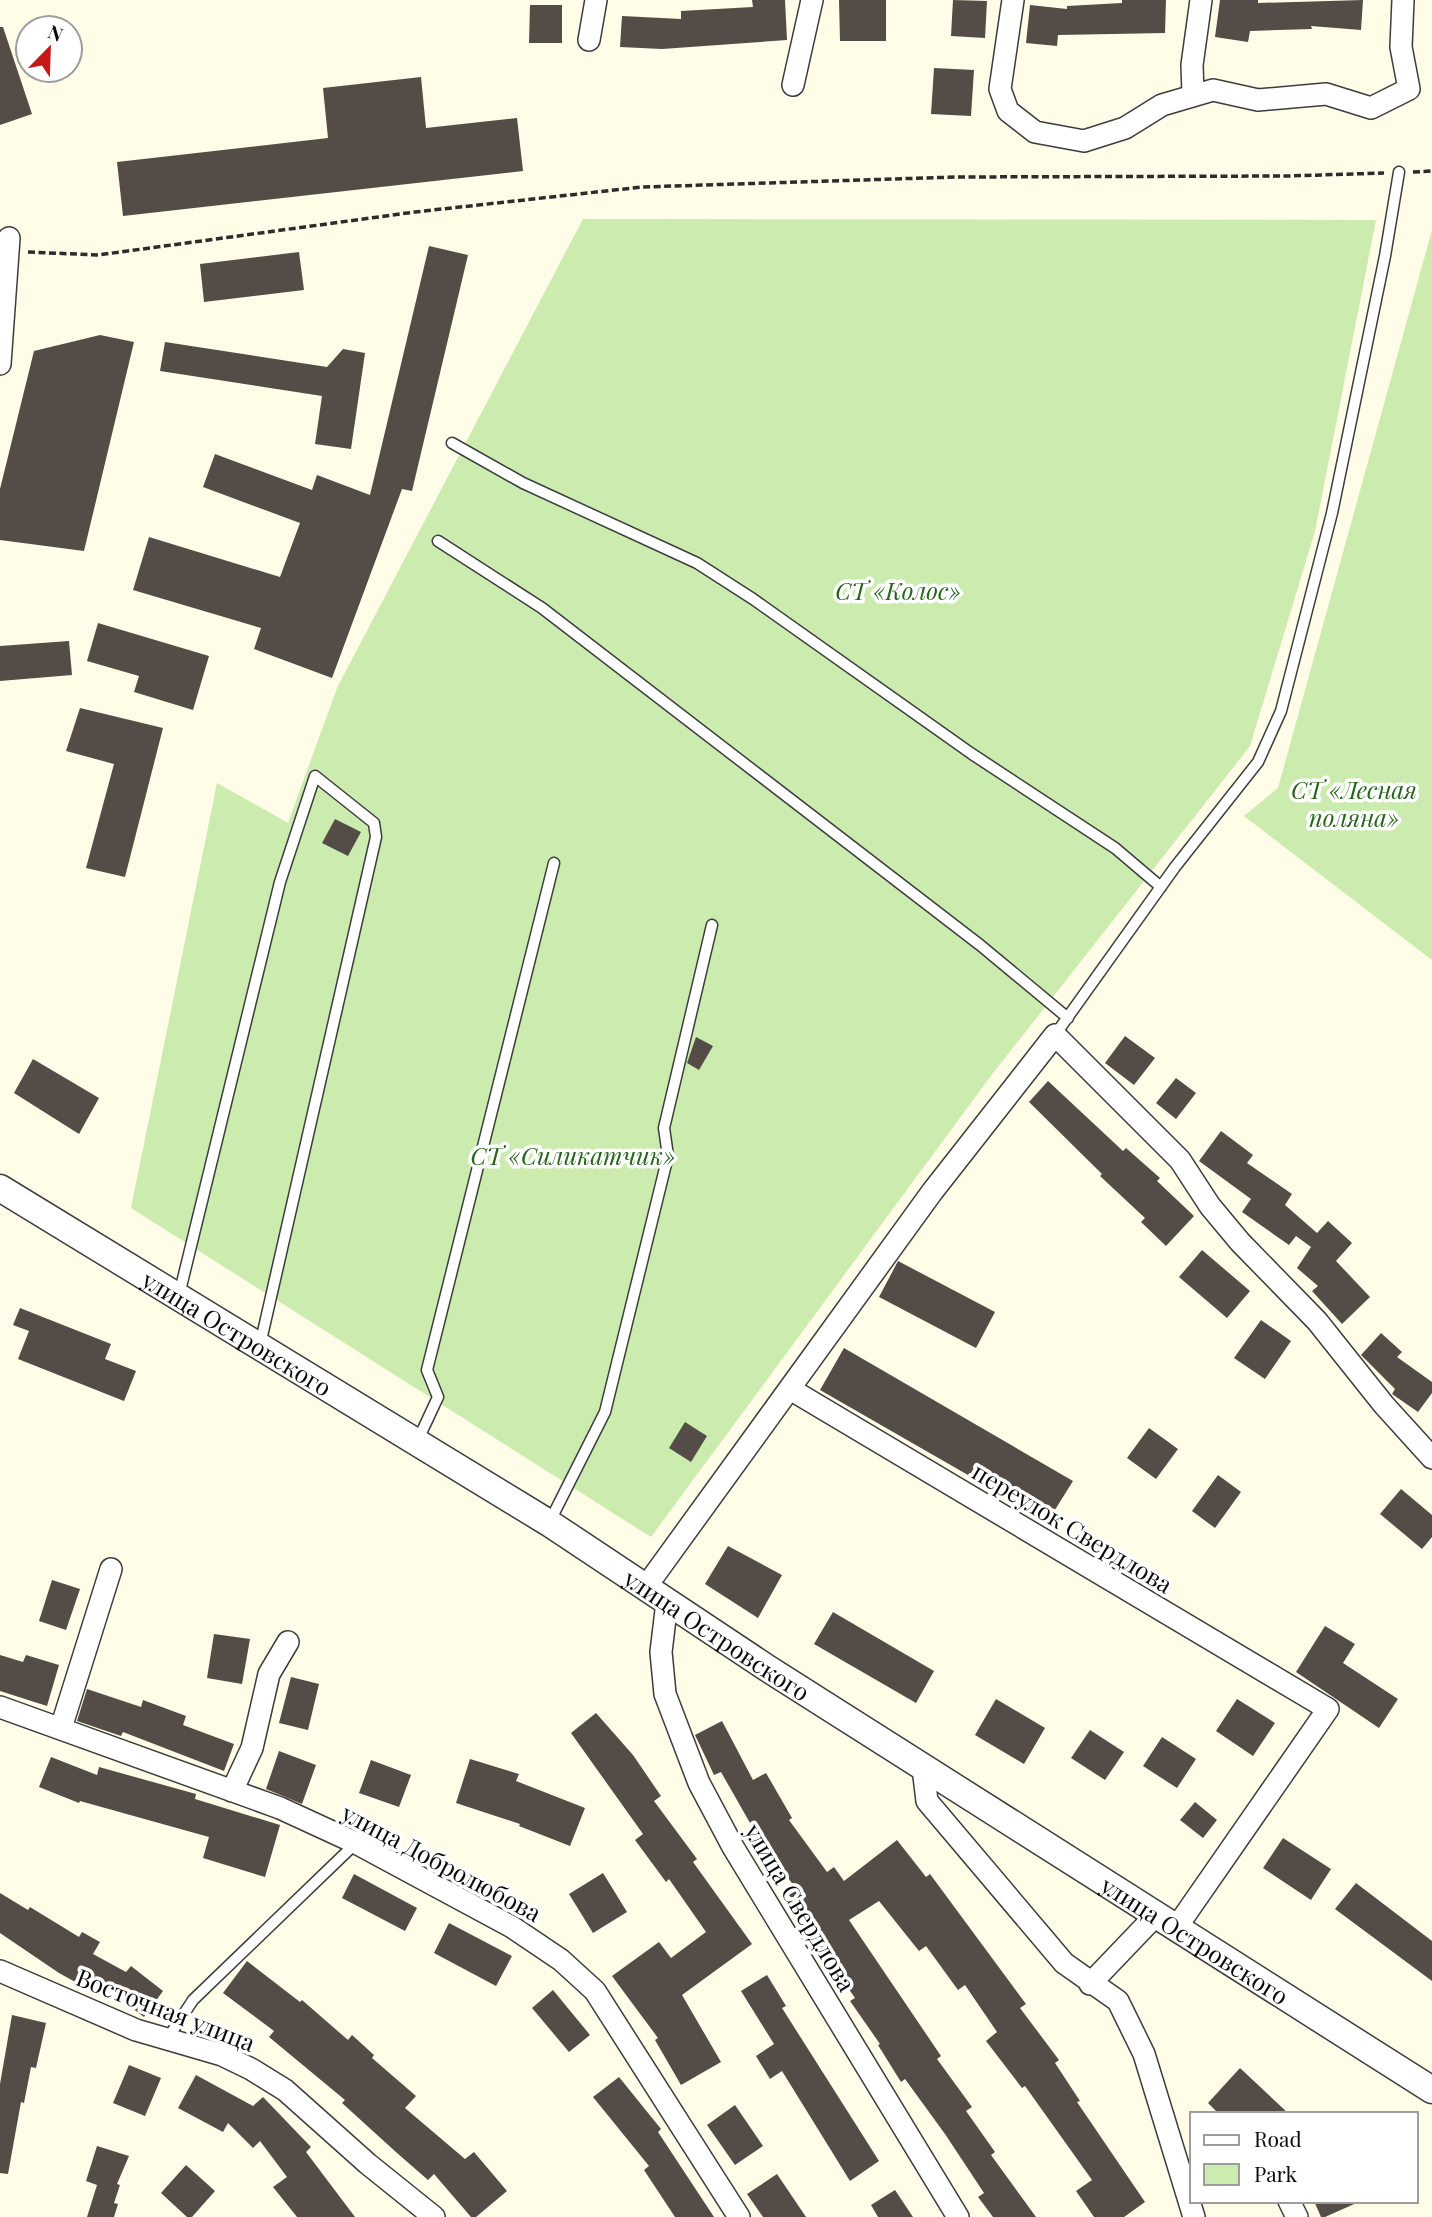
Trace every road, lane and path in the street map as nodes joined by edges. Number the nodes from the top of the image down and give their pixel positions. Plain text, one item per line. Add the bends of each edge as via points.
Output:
1 (596, 0) edge
2 (811, 0) edge
3 (1013, 0) edge
4 (1201, 0) edge
5 (1403, 0) edge
6 (589, 40) dead end
7 (793, 85) dead end
8 (1193, 94) junction
9 (1432, 172) edge
10 (1399, 173) junction
11 (8, 245) joint
12 (0, 364) edge
13 (452, 443) dead end
14 (438, 541) dead end
15 (554, 863) dead end
16 (1161, 887) junction
17 (712, 925) dead end
18 (1061, 1027) junction
19 (0, 1188) edge
20 (179, 1295) junction
21 (260, 1345) junction
22 (790, 1390) junction
23 (417, 1441) junction
24 (1432, 1458) edge
25 (549, 1523) junction
26 (111, 1569) dead end
27 (656, 1595) junction
28 (288, 1642) dead end
29 (0, 1707) edge
30 (61, 1728) junction
31 (923, 1768) junction
32 (232, 1791) junction
33 (356, 1843) junction
34 (1166, 1921) junction
35 (0, 1971) edge
36 (1090, 1984) junction
37 (166, 2041) junction
38 (1432, 2090) edge
39 (434, 2217) edge
40 (740, 2217) edge
41 (958, 2217) edge
42 (1194, 2217) edge

1 - 6 street
2 - 7 street
3 - 8 street via 1000,89 1008,111 1035,132 1084,141 1125,128 1162,105
4 - 8 street
5 - 8 street via 1401,47 1409,89 1371,108 1326,94 1258,100 1213,90
9 - 10 path
10 - 11 path via 956,177 642,187 98,255
10 - 16 lane via 1332,513 1281,711 1258,762
11 - 12 street
13 - 16 lane via 523,483 696,563 1115,848
14 - 18 lane via 542,608 980,945
15 - 23 lane via 427,1370 438,1397
16 - 18 lane
17 - 25 lane via 664,1128 668,1156 605,1412
18 - 22 street via 932,1192
18 - 24 street via 1180,1160 1240,1242 1317,1321
19 - 20 street, улица Островского
20 - 21 street, улица Островского
20 - 21 lane via 280,882 315,776 374,822 376,837
21 - 23 street, улица Островского
22 - 27 street
22 - 34 street, переулок Свердлова via 1328,1709
23 - 25 street, улица Островского
25 - 27 street, улица Островского
26 - 30 street
27 - 31 street, улица Островского
27 - 41 street, улица Свердлова via 665,1694 699,1783 733,1847
28 - 32 street via 269,1674 251,1748
29 - 30 street, улица Добролюбова
30 - 32 street, улица Добролюбова
31 - 34 street, улица Островского
31 - 36 street via 928,1801 1064,1964
32 - 33 street, улица Добролюбова
33 - 37 lane via 193,2000
33 - 40 street, улица Добролюбова via 512,1927 581,1976
34 - 36 street
34 - 38 street, улица Островского
35 - 37 street, Восточная улица
36 - 42 street via 1118,2001 1144,2054
37 - 39 street, Восточная улица via 222,2055 285,2090

